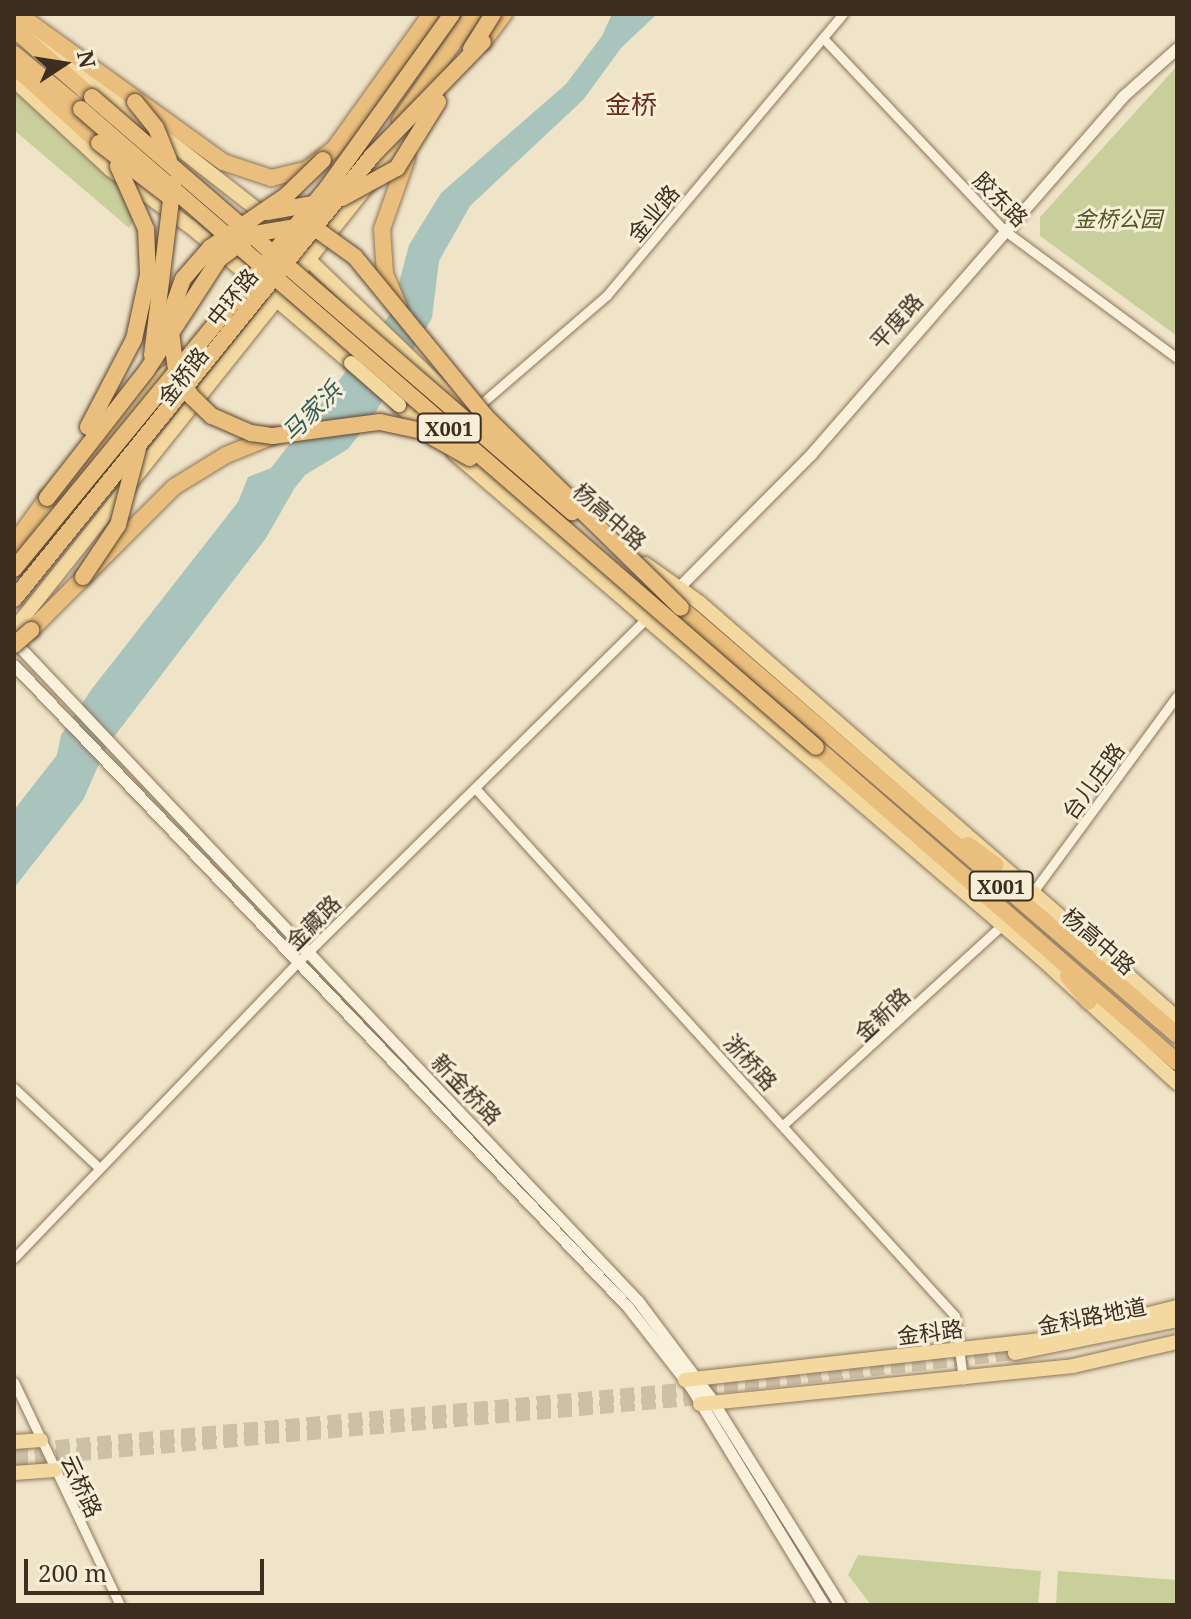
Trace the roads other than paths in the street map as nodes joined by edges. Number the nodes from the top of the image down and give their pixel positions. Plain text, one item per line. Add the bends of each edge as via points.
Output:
1 (18, 14) edge
2 (431, 14) edge
3 (445, 14) edge
4 (452, 14) edge
5 (476, 14) edge
6 (498, 14) edge
7 (843, 14) edge
8 (14, 19) edge
9 (14, 29) edge
10 (823, 38) junction
11 (1177, 48) edge
12 (14, 54) edge
13 (14, 66) edge
14 (14, 80) edge
15 (135, 102) junction
16 (99, 143) junction
17 (390, 154) junction
18 (372, 156) junction
19 (408, 157) junction
20 (323, 160) junction
21 (1004, 230) junction
22 (288, 242) junction
23 (307, 261) junction
24 (249, 275) junction
25 (261, 286) junction
26 (275, 297) junction
27 (401, 312) junction
28 (1177, 358) edge
29 (175, 367) junction
30 (191, 402) junction
31 (469, 414) junction
32 (273, 436) junction
33 (47, 498) junction
34 (68, 510) junction
35 (18, 551) edge
36 (14, 567) edge
37 (614, 572) junction
38 (83, 577) junction
39 (14, 580) edge
40 (678, 588) junction
41 (14, 601) edge
42 (681, 608) junction
43 (645, 620) junction
44 (14, 629) edge
45 (14, 643) edge
46 (14, 665) edge
47 (1177, 696) edge
48 (822, 741) junction
49 (883, 783) junction
50 (475, 788) junction
51 (878, 817) junction
52 (996, 865) junction
53 (969, 880) junction
54 (1034, 891) junction
55 (1001, 926) junction
56 (1036, 938) junction
57 (309, 951) junction
58 (299, 961) junction
59 (1089, 1002) junction
60 (1177, 1018) edge
61 (1177, 1035) edge
62 (1177, 1062) edge
63 (1177, 1083) edge
64 (14, 1088) edge
65 (783, 1125) junction
66 (97, 1166) junction
67 (14, 1258) edge
68 (1177, 1307) edge
69 (1177, 1320) edge
70 (1177, 1333) edge
71 (1177, 1342) edge
72 (962, 1350) junction
73 (691, 1379) junction
74 (963, 1379) junction
75 (14, 1382) edge
76 (707, 1404) junction
77 (41, 1440) junction
78 (14, 1442) edge
79 (55, 1470) junction
80 (14, 1473) edge
81 (120, 1605) edge
82 (824, 1605) edge
83 (840, 1605) edge

1 - 15 highway
2 - 20 highway
3 - 22 main road via 372,118 371,146
4 - 35 highway, 中环路, bridge via 327,188
5 - 17 main road, 金桥路
5 - 18 highway, 中环路, bridge
6 - 17 main road, 金桥路 via 430,113
6 - 18 highway, bridge via 437,96
6 - 19 highway, bridge
7 - 10 street, 金业路
8 - 22 main road, 杨高中路 / X001 via 256,209
9 - 42 highway, 杨高中路 / X001, bridge
10 - 21 street, 胶东路
10 - 31 street, 金业路 via 607,295
11 - 21 street, 平度路 via 1122,97
12 - 37 highway, 杨高中路 / X001, bridge
13 - 16 highway
14 - 24 main road via 110,169
15 - 20 highway, bridge via 223,162 256,175 288,176
15 - 38 highway, bridge via 168,155 172,220 127,503 108,544
16 - 19 highway, bridge via 162,193 198,208 237,214 344,197 386,177
16 - 33 highway, bridge via 140,207 148,275 134,339
17 - 23 main road, 金桥路
18 - 41 highway, 中环路, bridge
19 - 27 highway, bridge via 382,229 385,274
20 - 32 highway, bridge via 287,195 195,262 169,318 176,370 191,396 229,425
21 - 28 street, 胶东路
21 - 40 street, 平度路 via 811,454
22 - 23 main road, 杨高中路 / X001
22 - 24 main road, 金桥路
22 - 25 main road
22 - 26 main road via 274,281
23 - 26 main road, 金桥路
23 - 31 main road, 杨高中路 / X001 via 423,365
24 - 25 main road
24 - 29 main road, 金桥路
25 - 26 main road
25 - 30 main road via 198,368
26 - 30 main road, 金桥路
26 - 43 main road, X001, bridge
27 - 33 highway, bridge via 355,257 319,231 273,227 253,234 205,276 147,370
27 - 42 highway, bridge via 485,416
29 - 34 main road, 金桥路
29 - 35 main road, 金桥路 via 145,388
30 - 44 main road, 金桥路
31 - 40 main road, 杨高中路 / X001
32 - 37 highway, bridge via 361,423 422,431 493,475
32 - 38 highway, bridge via 226,455 174,487
33 - 35 highway
34 - 39 main road, 金桥路
34 - 41 main road via 60,544
35 - 36 highway, 中环路, bridge
37 - 48 highway, 杨高中路 / X001, bridge
38 - 45 highway, bridge
40 - 43 street, 平度路
40 - 52 main road, 杨高中路 / X001
42 - 48 highway, 杨高中路 / X001
43 - 50 street, 金藏路
43 - 51 main road, X001
45 - 57 street, 新金桥路
46 - 58 street, 新金桥路
47 - 54 street, 台儿庄路
48 - 49 highway, 杨高中路 / X001
48 - 53 highway, 杨高中路 / X001
49 - 52 highway
49 - 61 highway, 杨高中路 / X001
50 - 57 street, 金藏路
50 - 65 street, 浙桥路
51 - 53 highway
51 - 55 main road, X001
52 - 54 main road, 杨高中路 / X001
53 - 56 highway, 杨高中路 / X001
54 - 60 main road, 杨高中路 / X001
55 - 59 main road, X001
55 - 65 street, 金新路
56 - 59 highway
56 - 62 highway, 杨高中路 / X001
57 - 58 street, 金藏路
57 - 73 street, 新金桥路 via 638,1301
58 - 66 street, 金藏路
58 - 73 street, 新金桥路 via 571,1243
59 - 63 main road, X001
64 - 66 street
65 - 72 street, 浙桥路 via 955,1316
66 - 67 street, 金藏路
68 - 72 main road, 金科路 via 1126,1324
69 - 70 main road, 金科路地道 via 1018,1359
71 - 74 main road via 1073,1366
72 - 73 main road, 金科路
72 - 74 street, 浙桥路
73 - 76 street, 新金桥路
74 - 76 main road
75 - 77 street, 云桥路
76 - 82 street, 新金桥路
76 - 83 street, 新金桥路
77 - 78 main road
77 - 79 street, 云桥路
79 - 80 main road
79 - 81 street, 云桥路

